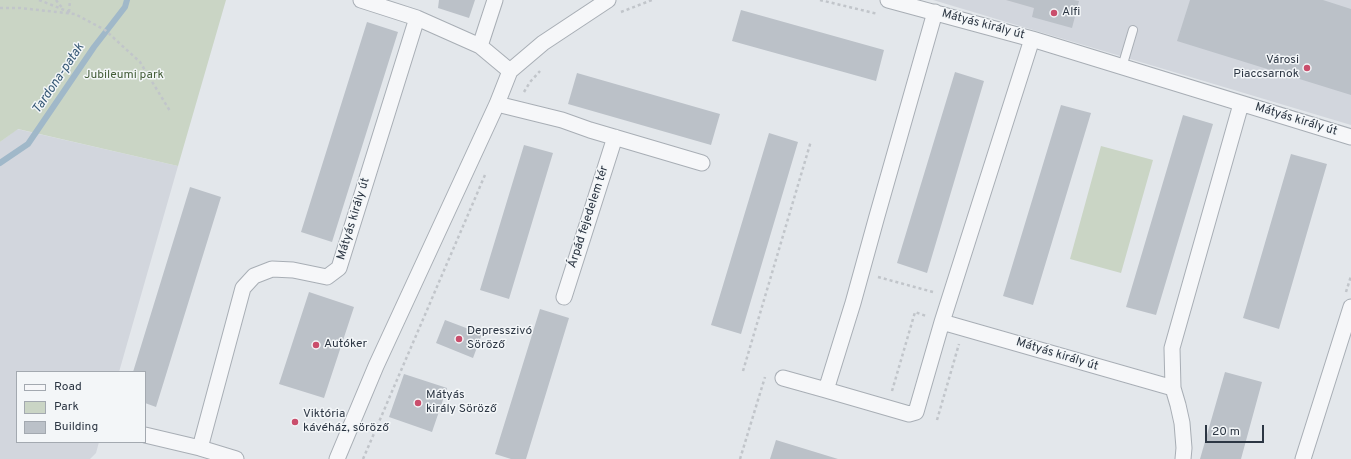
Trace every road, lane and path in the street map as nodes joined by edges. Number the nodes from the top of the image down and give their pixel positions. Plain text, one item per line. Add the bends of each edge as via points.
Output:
1 (39, 0) edge
2 (56, 0) edge
3 (70, 0) edge
4 (361, 0) edge
5 (495, 0) edge
6 (608, 0) edge
7 (652, 0) edge
8 (888, 0) edge
9 (0, 8) edge
10 (64, 10) junction
11 (69, 12) junction
12 (935, 12) junction
13 (620, 13) dead end
14 (75, 14) junction
15 (417, 18) junction
16 (1133, 30) dead end
17 (1032, 39) junction
18 (480, 46) junction
19 (1122, 67) junction
20 (540, 70) dead end
21 (510, 71) junction
22 (497, 104) junction
23 (1241, 104) junction
24 (514, 109) junction
25 (170, 111) dead end
26 (615, 137) junction
27 (1351, 137) edge
28 (811, 141) dead end
29 (702, 163) dead end
30 (486, 174) dead end
31 (862, 272) junction
32 (564, 297) dead end
33 (951, 297) junction
34 (1351, 307) edge
35 (935, 319) junction
36 (963, 328) junction
37 (743, 371) dead end
38 (766, 375) dead end
39 (783, 378) dead end
40 (1173, 388) junction
41 (826, 390) junction
42 (888, 408) junction
43 (937, 420) dead end
44 (146, 435) edge
45 (200, 448) junction
46 (236, 459) edge
47 (337, 459) edge
48 (363, 459) edge
49 (740, 459) edge
50 (1183, 459) edge
51 (1303, 459) edge

1 - 10 path
2 - 10 path
3 - 11 path
4 - 15 street
5 - 18 street
6 - 21 street via 543,42
7 - 13 path
8 - 12 street, Mátyás király út
9 - 14 path
10 - 11 path
11 - 14 path
12 - 17 street, Mátyás király út
12 - 31 street
14 - 25 path via 105,30 140,62
15 - 18 street
15 - 45 street, Mátyás király út via 339,268 327,277 272,269 254,276 243,288
16 - 19 lane
17 - 19 street, Mátyás király út
17 - 33 street, Mátyás király út
18 - 21 street
19 - 23 street, Mátyás király út
20 - 24 path
21 - 22 street
22 - 24 street
22 - 47 street via 376,366
23 - 27 street, Mátyás király út
23 - 40 street, Mátyás király út via 1172,348
24 - 26 street via 562,120
26 - 29 street
26 - 32 street, Árpád fejedelem tér
28 - 37 path
30 - 48 path
31 - 33 path
31 - 41 street
33 - 35 street, Mátyás király út
34 - 51 street
35 - 36 street, Mátyás király út
35 - 42 path via 915,312
35 - 42 street via 916,412 909,414
36 - 40 street, Mátyás király út
36 - 43 path
38 - 49 path
39 - 41 street
40 - 50 street via 1182,423
41 - 42 street
44 - 45 street
45 - 46 street

